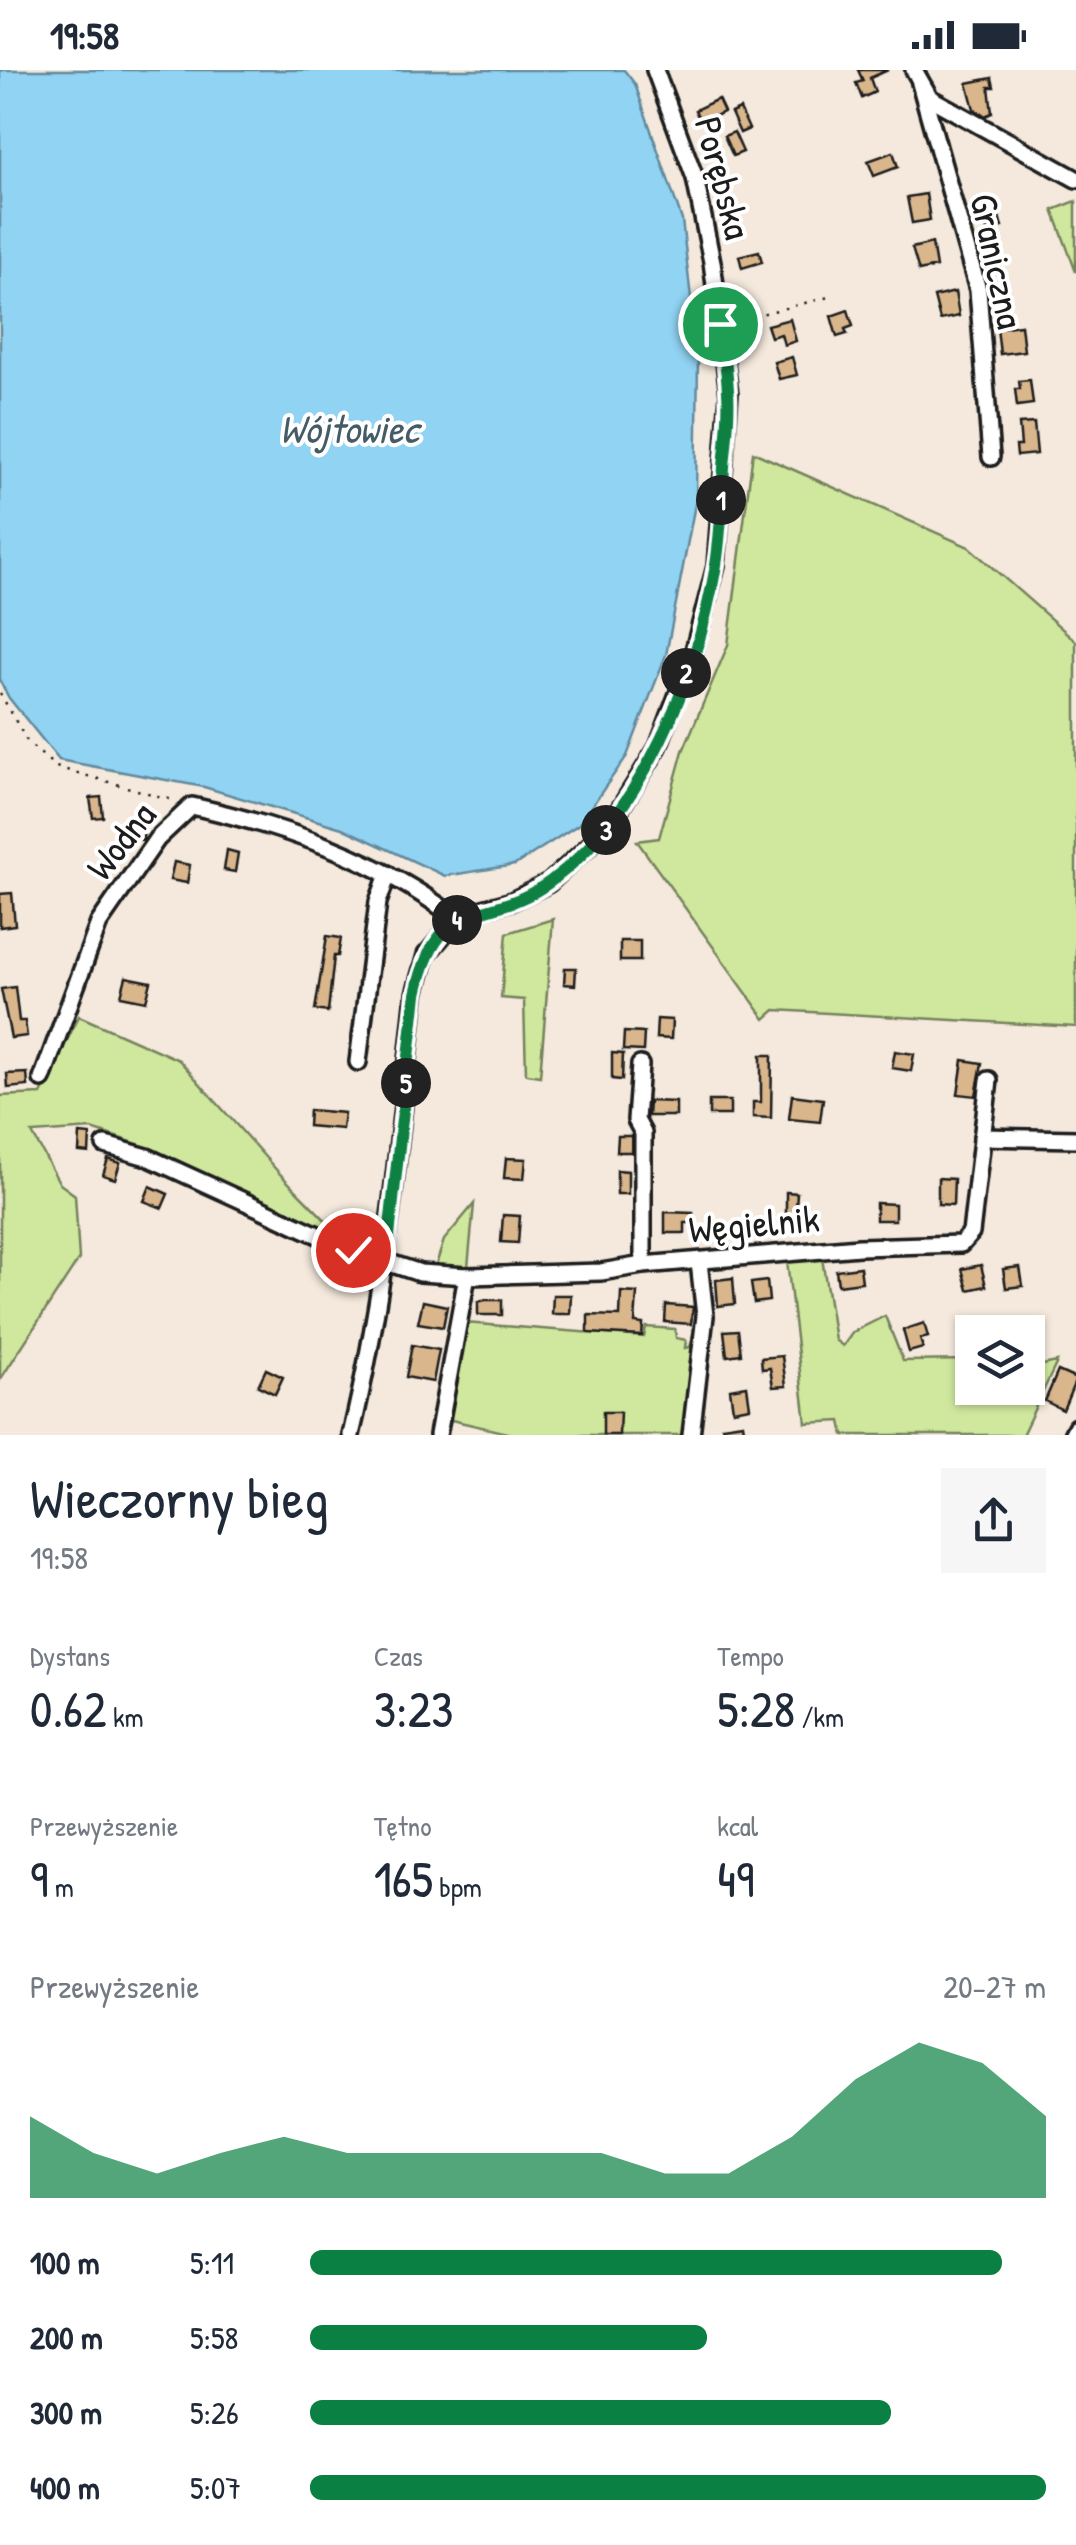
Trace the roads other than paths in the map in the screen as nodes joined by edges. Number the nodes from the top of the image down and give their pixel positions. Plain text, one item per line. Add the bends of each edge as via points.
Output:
1 (655, 70) edge
2 (916, 76) edge
3 (1076, 179) edge
4 (991, 456) dead end
5 (388, 874) junction
6 (458, 920) junction
7 (358, 1062) dead end
8 (640, 1065) dead end
9 (42, 1079) dead end
10 (989, 1080) dead end
11 (982, 1138) junction
12 (1076, 1139) edge
13 (105, 1144) dead end
14 (699, 1262) junction
15 (386, 1263) junction
16 (643, 1266) junction
17 (466, 1276) junction
18 (1076, 1427) edge
19 (351, 1435) edge
20 (438, 1435) edge
21 (691, 1435) edge
22 (1072, 1435) edge

1 - 6 street, Porębska via 695,178 729,394 716,566 658,747 608,828 548,884
2 - 3 street, Graniczna via 930,98
2 - 4 street, Graniczna via 978,290
5 - 6 street, Wodna
5 - 7 street via 378,902
5 - 9 street, Wodna via 302,835 192,806 157,839 99,924
6 - 15 street, Porębska via 426,955 416,994
8 - 16 street
10 - 11 street, Węgielnik
11 - 12 street
11 - 14 street, Węgielnik via 971,1232 961,1244
13 - 15 street, Węgielnik
14 - 16 street, Węgielnik
14 - 21 street via 705,1316
15 - 17 street, Węgielnik
15 - 19 street, Porębska
16 - 17 street, Węgielnik
17 - 20 street
18 - 22 street

